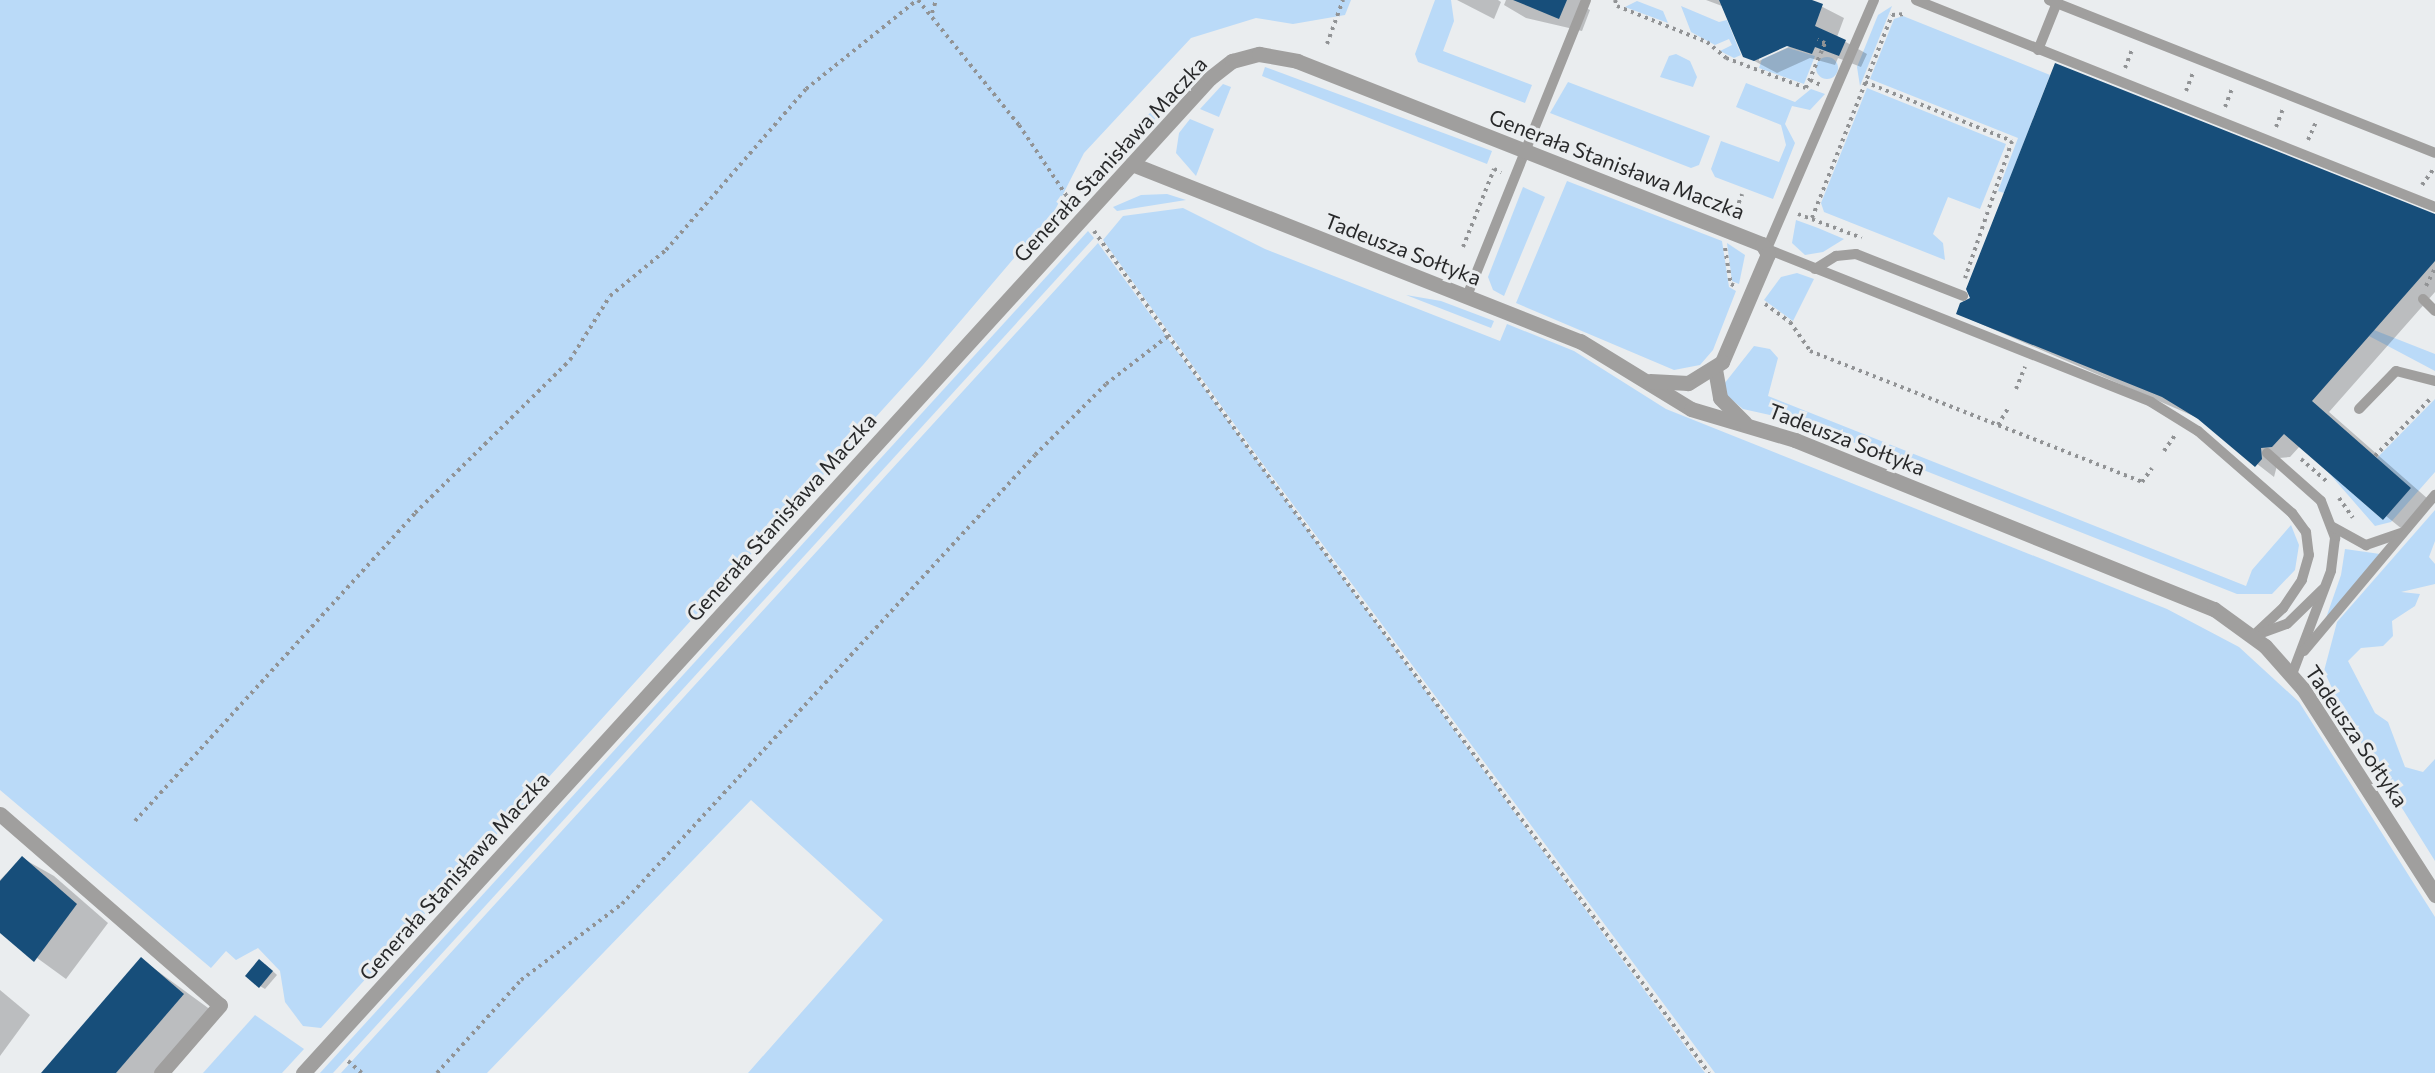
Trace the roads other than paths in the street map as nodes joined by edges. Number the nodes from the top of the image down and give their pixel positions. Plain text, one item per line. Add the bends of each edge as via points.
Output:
1 (1586, 0) edge
2 (1874, 0) edge
3 (1916, 0) edge
4 (2055, 1) edge
5 (2038, 50) junction
6 (1524, 150) junction
7 (2435, 153) edge
8 (1132, 164) junction
9 (2435, 207) edge
10 (1767, 249) junction
11 (1815, 269) junction
12 (1963, 296) dead end
13 (1467, 297) junction
14 (2423, 299) dead end
15 (2435, 311) edge
16 (1715, 369) junction
17 (1650, 381) junction
18 (2435, 381) edge
19 (2359, 409) dead end
20 (1750, 426) junction
21 (2267, 453) dead end
22 (2435, 495) edge
23 (2333, 526) junction
24 (2406, 529) junction
25 (2328, 582) junction
26 (2253, 636) junction
27 (2298, 658) junction
28 (2292, 674) junction
29 (0, 814) edge
30 (2435, 895) edge
31 (161, 1073) edge
32 (303, 1073) edge

1 - 6 lane
2 - 10 lane
3 - 5 lane
4 - 5 lane
4 - 7 lane
5 - 9 lane
6 - 8 street, Generała Stanisława Maczka via 1297,61 1259,54 1220,69
6 - 10 street, Generała Stanisława Maczka
6 - 13 lane
8 - 13 street, Tadeusza Sołtyka
8 - 32 street, Generała Stanisława Maczka
10 - 11 lane, Generała Stanisława Maczka
10 - 16 street via 1726,356
11 - 12 lane via 1836,256 1856,254
11 - 26 lane, Generała Stanisława Maczka via 2151,402 2198,431 2292,513 2306,532 2309,555 2302,580
13 - 17 street, Tadeusza Sołtyka via 1580,341
14 - 15 lane
16 - 17 street via 1688,383
16 - 20 street via 1725,405
17 - 20 street, Tadeusza Sołtyka via 1691,409
18 - 19 lane via 2396,371
20 - 26 street, Tadeusza Sołtyka via 2193,598
21 - 23 lane via 2321,501
22 - 24 lane
23 - 24 lane via 2366,545
23 - 25 lane via 2334,559
24 - 27 lane
25 - 26 lane via 2287,624
25 - 27 lane
26 - 28 street, Tadeusza Sołtyka
27 - 28 lane
28 - 30 street, Tadeusza Sołtyka
29 - 31 street via 220,1005

